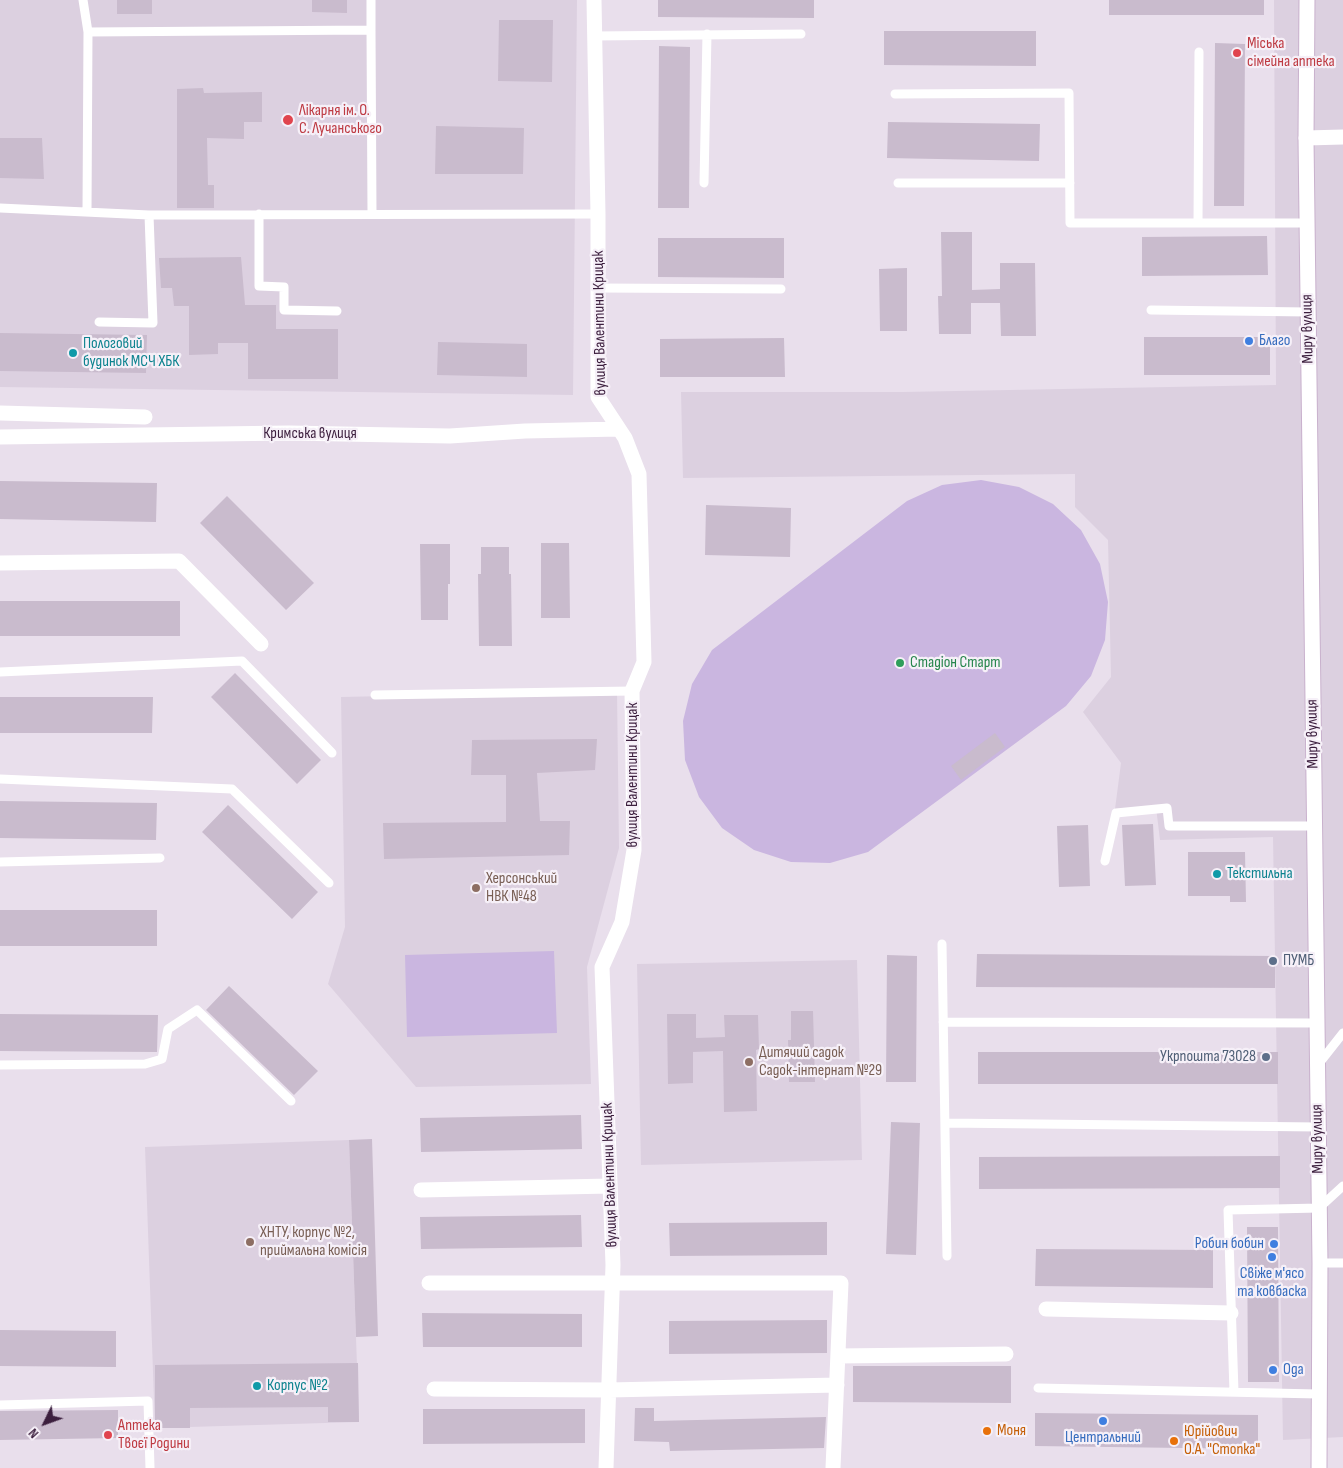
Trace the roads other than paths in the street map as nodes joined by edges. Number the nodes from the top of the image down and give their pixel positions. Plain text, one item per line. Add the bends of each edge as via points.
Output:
1 (83, 0) edge
2 (371, 0) edge
3 (594, 0) edge
4 (1307, 0) edge
5 (371, 30) junction
6 (88, 32) junction
7 (707, 34) junction
8 (801, 34) dead end
9 (595, 36) junction
10 (1198, 52) dead end
11 (895, 94) dead end
12 (1343, 136) edge
13 (1306, 138) junction
14 (704, 183) dead end
15 (898, 183) dead end
16 (1070, 183) junction
17 (0, 208) edge
18 (87, 211) junction
19 (260, 214) junction
20 (372, 214) junction
21 (598, 214) junction
22 (149, 215) junction
23 (1198, 222) junction
24 (1307, 223) junction
25 (598, 288) junction
26 (781, 289) dead end
27 (1151, 310) dead end
28 (337, 311) dead end
29 (1308, 312) junction
30 (98, 322) dead end
31 (0, 413) edge
32 (145, 418) dead end
33 (619, 429) junction
34 (0, 437) edge
35 (0, 563) edge
36 (261, 644) dead end
37 (0, 672) edge
38 (632, 691) junction
39 (375, 695) dead end
40 (332, 753) dead end
41 (0, 779) edge
42 (1314, 826) junction
43 (160, 858) dead end
44 (1105, 861) dead end
45 (0, 862) edge
46 (329, 883) dead end
47 (942, 944) dead end
48 (944, 1022) junction
49 (1317, 1022) junction
50 (1343, 1033) edge
51 (0, 1065) edge
52 (1317, 1066) junction
53 (291, 1101) dead end
54 (945, 1123) junction
55 (1318, 1127) junction
56 (610, 1186) junction
57 (1343, 1186) edge
58 (421, 1190) dead end
59 (1319, 1208) junction
60 (946, 1256) dead end
61 (1320, 1263) junction
62 (1343, 1263) edge
63 (429, 1283) dead end
64 (612, 1283) junction
65 (1046, 1309) dead end
66 (1231, 1313) junction
67 (1006, 1354) dead end
68 (838, 1356) junction
69 (837, 1385) junction
70 (1038, 1388) dead end
71 (434, 1389) dead end
72 (609, 1390) junction
73 (1234, 1392) junction
74 (1318, 1394) junction
75 (0, 1405) edge
76 (150, 1468) edge
77 (606, 1468) edge
78 (833, 1468) edge
79 (1319, 1468) edge

1 - 6 lane
2 - 5 lane
3 - 9 street, вулиця Валентини Крицак
4 - 13 street, Миру вулиця
5 - 6 lane
5 - 20 lane
6 - 18 lane
7 - 8 lane
7 - 9 lane
7 - 14 lane
9 - 21 street, вулиця Валентини Крицак
10 - 23 lane
11 - 16 lane via 1069,93
12 - 13 street
13 - 24 street, Миру вулиця
15 - 16 lane
16 - 23 lane via 1070,223
17 - 18 lane
18 - 22 lane
19 - 20 lane
19 - 22 lane
19 - 28 lane via 259,286 284,287 284,310
20 - 21 lane
21 - 25 street, вулиця Валентини Крицак
22 - 30 lane via 153,322
23 - 24 lane
24 - 29 street, Миру вулиця
25 - 26 lane
25 - 33 street, вулиця Валентини Крицак via 598,397
27 - 29 lane
29 - 42 street, Миру вулиця
31 - 32 street
33 - 34 street, Кримська вулиця via 450,436 289,433
33 - 38 street, вулиця Валентини Крицак via 639,474 644,662
35 - 36 street via 179,561
37 - 40 lane via 242,661
38 - 39 lane
38 - 56 street, вулиця Валентини Крицак via 634,850 622,922 602,967
41 - 46 lane via 232,789
42 - 44 lane via 1169,826 1167,808 1116,813
42 - 49 street, Миру вулиця
43 - 45 lane
47 - 48 lane
48 - 49 lane
48 - 54 lane
49 - 52 street, Миру вулиця
50 - 52 lane
51 - 53 lane via 145,1064 162,1059 168,1029 197,1010
52 - 55 street, Миру вулиця
54 - 55 lane
54 - 60 lane
55 - 59 street, Миру вулиця
56 - 58 street
56 - 64 street, вулиця Валентини Крицак
57 - 59 lane
59 - 61 street, Миру вулиця
59 - 66 lane via 1228,1210
61 - 62 lane
61 - 74 street, Миру вулиця
63 - 64 street
64 - 68 street via 841,1283
64 - 72 street, вулиця Валентини Крицак
65 - 66 street
66 - 73 lane
67 - 68 street
68 - 69 street
69 - 72 street
69 - 78 street
70 - 73 lane
71 - 72 street
72 - 77 street, вулиця Валентини Крицак
73 - 74 lane
74 - 79 street, Миру вулиця
75 - 76 lane via 148,1400

